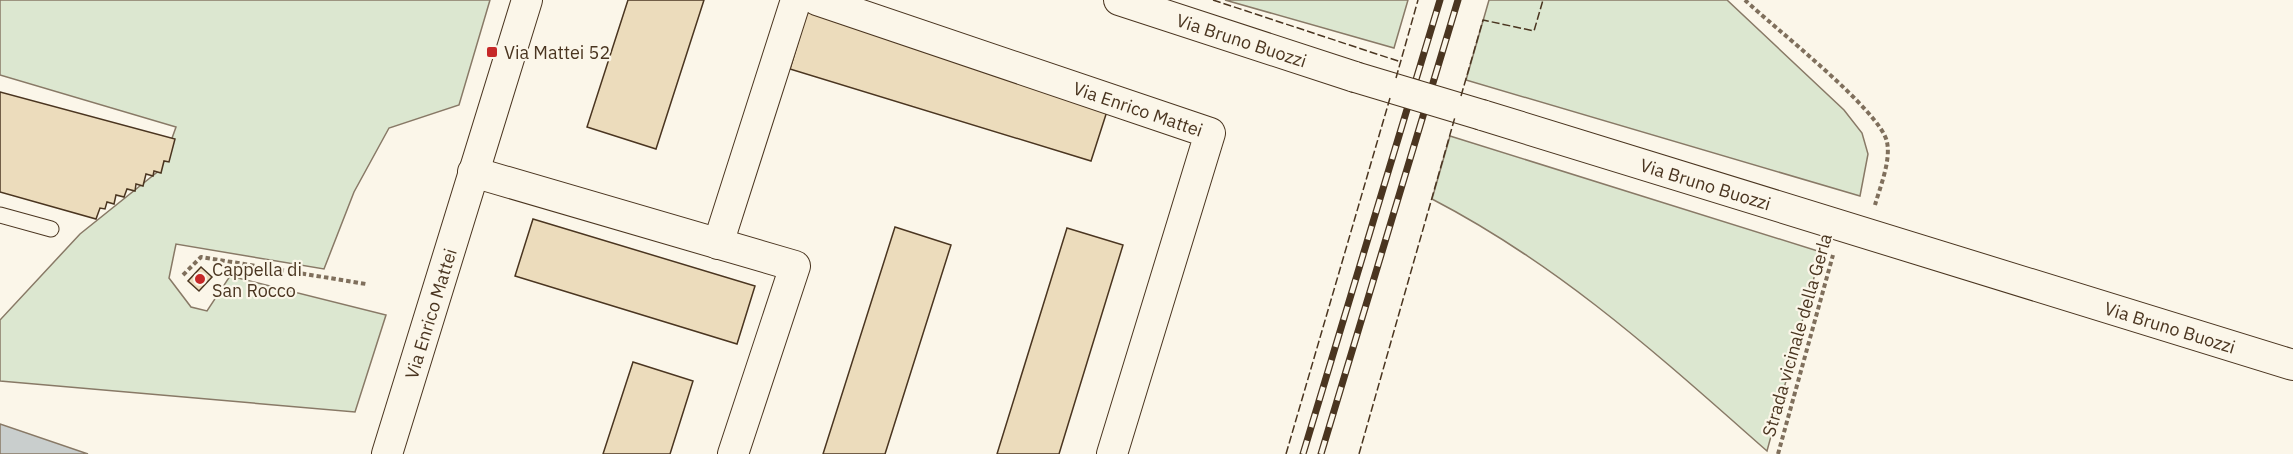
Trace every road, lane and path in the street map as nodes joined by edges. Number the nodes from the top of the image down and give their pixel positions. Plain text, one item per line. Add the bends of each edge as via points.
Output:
1 (527, 0) edge
2 (796, 0) edge
3 (817, 0) edge
4 (1119, 0) edge
5 (1745, 0) edge
6 (473, 172) junction
7 (0, 215) edge
8 (1855, 228) junction
9 (51, 229) dead end
10 (718, 244) junction
11 (183, 275) dead end
12 (366, 284) dead end
13 (2293, 365) edge
14 (387, 454) edge
15 (733, 454) edge
16 (1112, 454) edge
17 (1778, 454) edge

1 - 6 street, Via Enrico Mattei
2 - 10 street
3 - 16 street, Via Enrico Mattei via 1210,133
4 - 8 street, Via Bruno Buozzi, bridge via 1355,77
5 - 8 path, Strada vicinale della Gerla via 1861,105 1882,131 1888,154
6 - 10 street
6 - 14 street, Via Enrico Mattei
7 - 9 lane
8 - 13 street, Via Bruno Buozzi
8 - 17 path, Strada vicinale della Gerla
10 - 15 street via 795,266
11 - 12 path via 201,257

